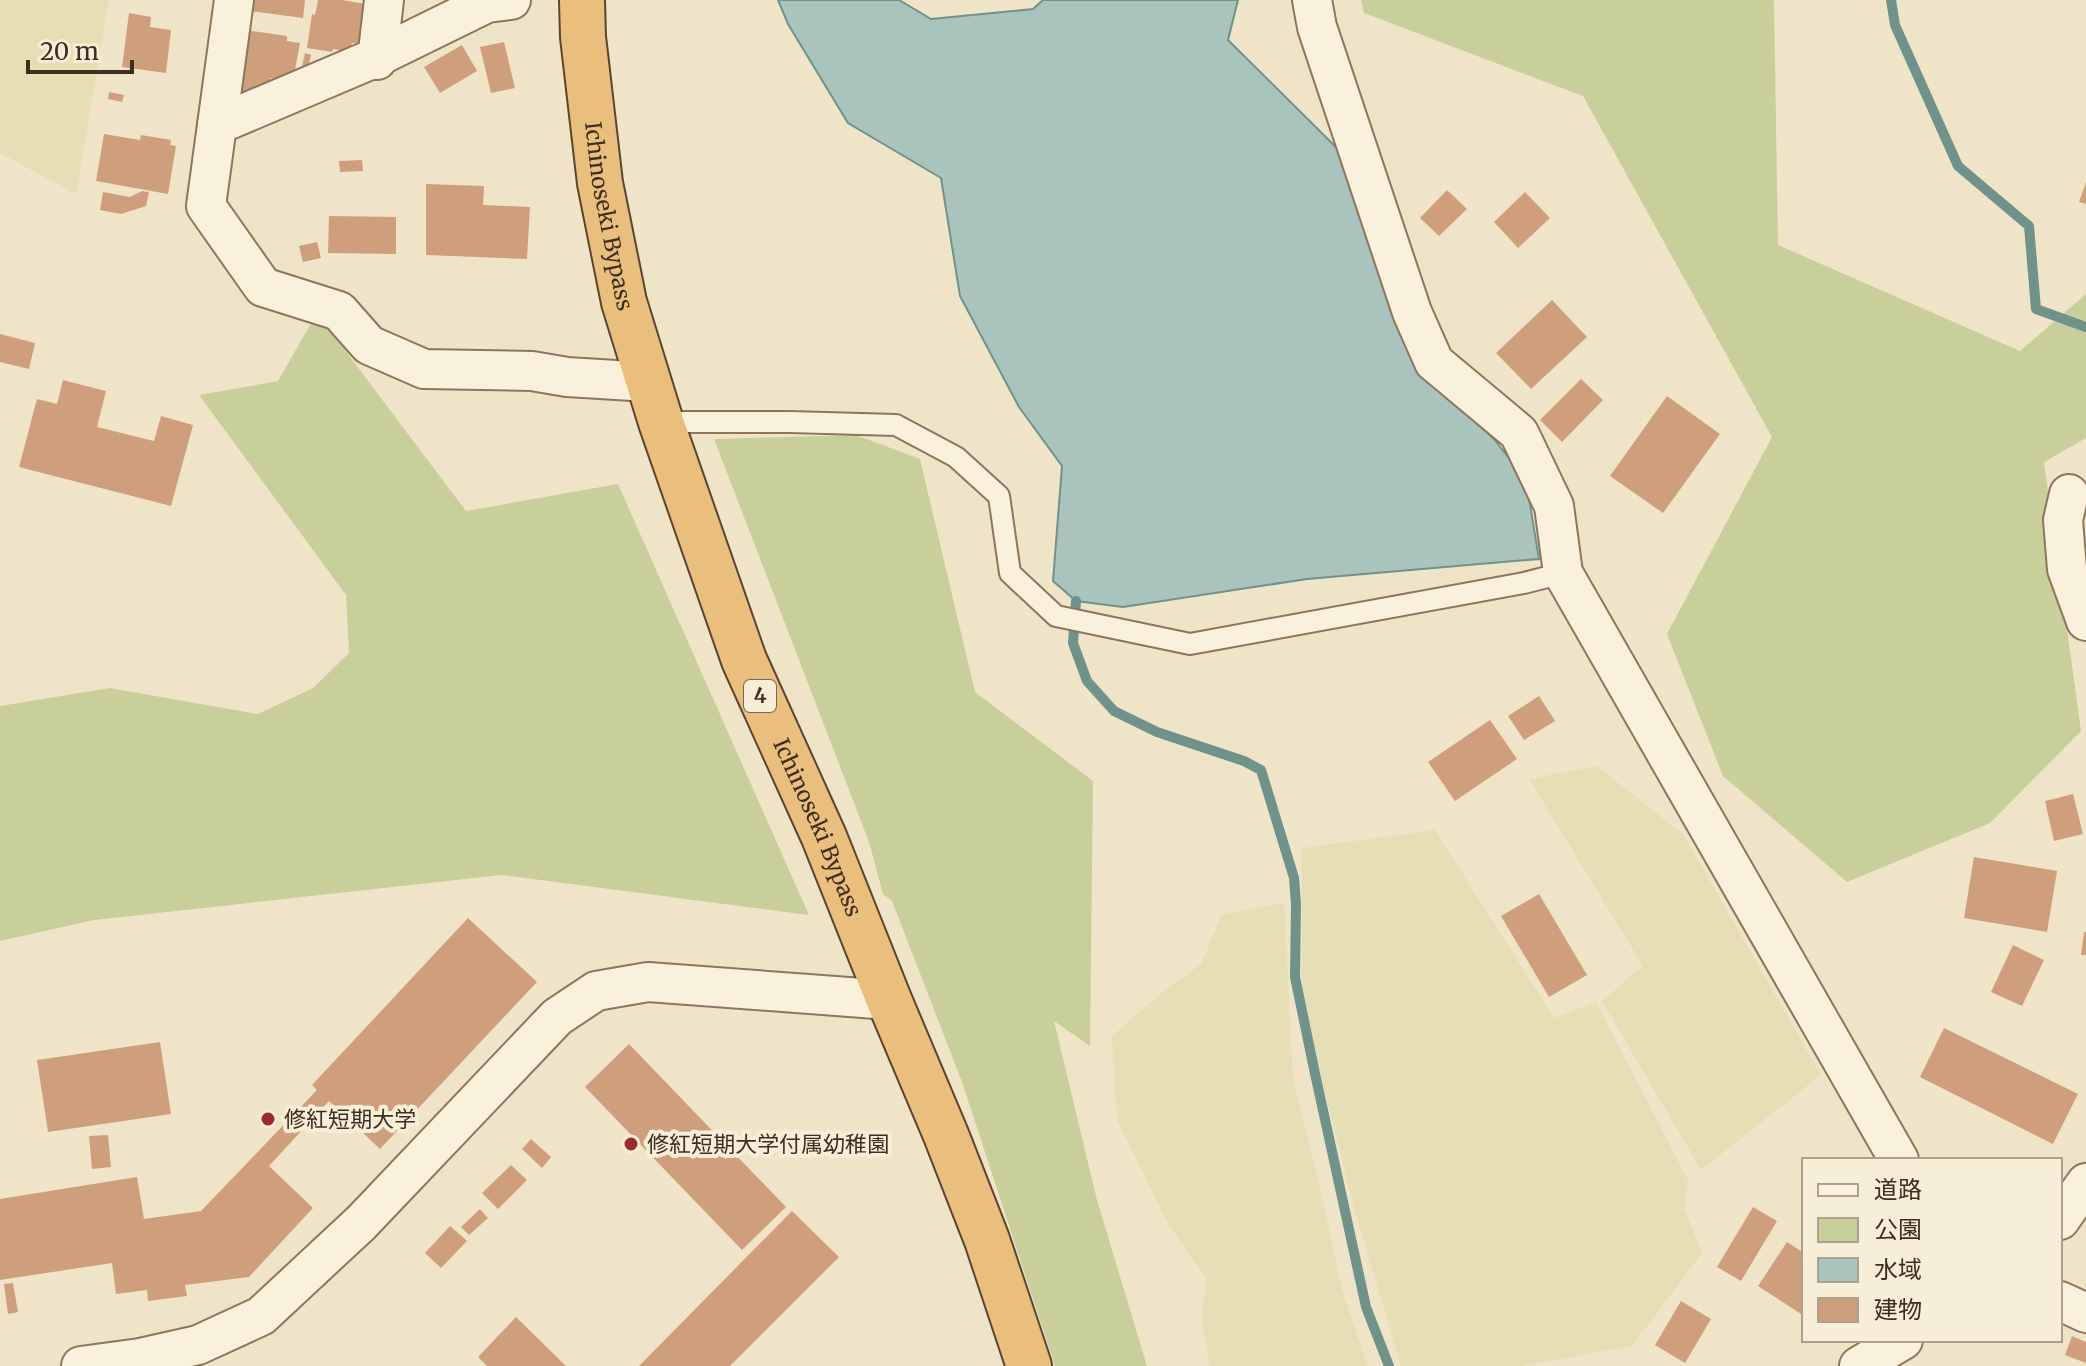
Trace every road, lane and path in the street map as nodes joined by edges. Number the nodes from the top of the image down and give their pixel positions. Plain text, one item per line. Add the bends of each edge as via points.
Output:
1 (234, 0) edge
2 (384, 0) edge
3 (511, 0) edge
4 (582, 0) edge
5 (1312, 0) edge
6 (377, 58) junction
7 (217, 125) junction
8 (655, 402) junction
9 (2069, 494) dead end
10 (1563, 573) junction
11 (2086, 621) edge
12 (889, 1000) junction
13 (1898, 1158) edge
14 (2086, 1183) edge
15 (2062, 1217) edge
16 (2062, 1302) edge
17 (2086, 1313) edge
18 (1900, 1342) edge
19 (81, 1366) edge
20 (1029, 1366) edge
21 (1859, 1366) edge

1 - 7 street
2 - 6 street
3 - 6 street via 487,3
4 - 8 highway, Ichinoseki Bypass / 4 via 600,183 624,302
5 - 10 street via 1412,312 1434,362 1519,433 1554,506
6 - 7 street
7 - 8 street via 206,206 263,287 339,311 369,345 424,369 532,371
8 - 10 lane via 790,422 896,425 956,457 999,496 1010,573 1056,616 1190,644
8 - 12 highway, Ichinoseki Bypass / 4 via 744,660 824,837
9 - 11 street via 2063,520 2067,569
10 - 13 street
12 - 19 street via 648,982 596,991 557,1017 361,1223 261,1316 198,1345
12 - 20 highway, Ichinoseki Bypass / 4 via 987,1240
14 - 15 street
16 - 17 street
18 - 21 street

